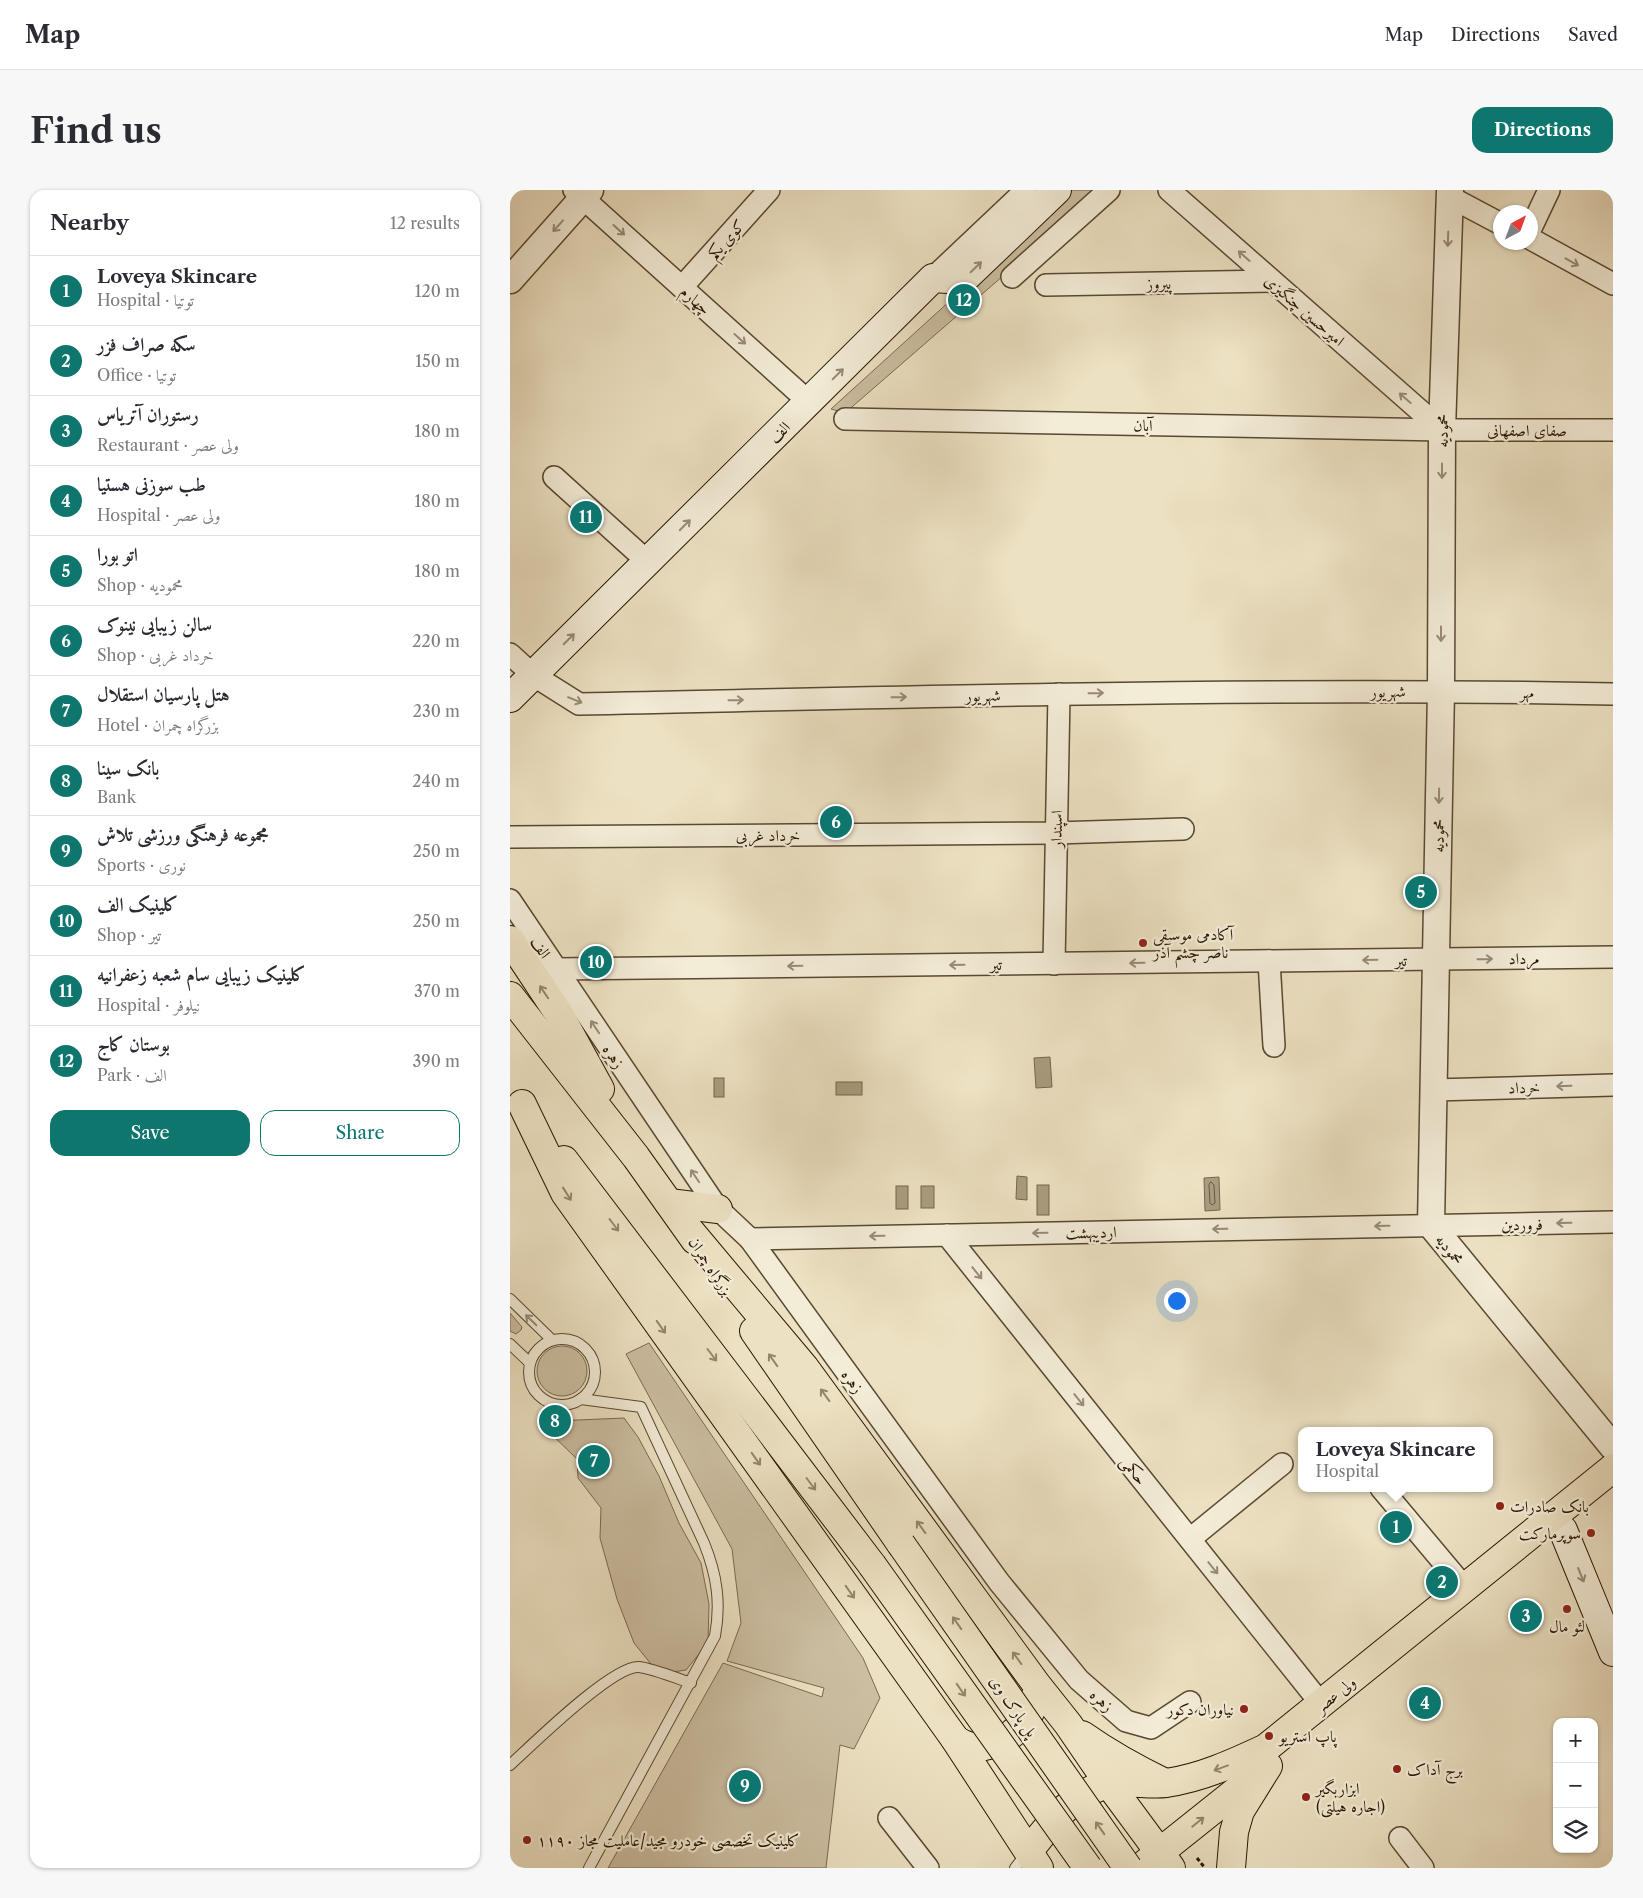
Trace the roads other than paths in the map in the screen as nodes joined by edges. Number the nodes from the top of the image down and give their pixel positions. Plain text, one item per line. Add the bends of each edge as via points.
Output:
1 (769, 190) edge
2 (1026, 190) edge
3 (1057, 190) edge
4 (1109, 190) edge
5 (1169, 190) edge
6 (1549, 190) edge
7 (582, 193) edge
8 (1450, 194) edge
9 (1538, 212) edge
10 (1493, 220) edge
11 (1538, 243) edge
12 (1012, 277) dead end
13 (933, 278) junction
14 (510, 280) edge
15 (1272, 281) junction
16 (1613, 284) edge
17 (1046, 285) dead end
18 (682, 287) junction
19 (810, 402) junction
20 (845, 419) dead end
21 (1442, 430) junction
22 (1613, 430) edge
23 (554, 477) dead end
24 (648, 562) junction
25 (510, 654) edge
26 (533, 675) junction
27 (1441, 690) junction
28 (1059, 694) junction
29 (1613, 694) edge
30 (510, 698) edge
31 (1183, 829) dead end
32 (1056, 833) junction
33 (510, 837) edge
34 (510, 900) edge
35 (510, 940) edge
36 (1613, 957) edge
37 (1436, 959) junction
38 (1270, 961) junction
39 (1054, 964) junction
40 (556, 969) junction
41 (510, 996) edge
42 (1274, 1046) dead end
43 (1613, 1085) edge
44 (1434, 1090) junction
45 (516, 1097) edge
46 (636, 1157) junction
47 (669, 1203) junction
48 (718, 1210) junction
49 (1613, 1222) edge
50 (685, 1225) junction
51 (1431, 1225) junction
52 (947, 1235) junction
53 (750, 1239) junction
54 (510, 1299) edge
55 (552, 1340) junction
56 (510, 1344) edge
57 (530, 1363) junction
58 (581, 1399) junction
59 (1613, 1447) edge
60 (1282, 1464) dead end
61 (1613, 1468) edge
62 (1613, 1490) edge
63 (1384, 1492) edge
64 (1563, 1530) junction
65 (1190, 1539) junction
66 (901, 1544) joint
67 (1464, 1588) junction
68 (1613, 1652) edge
69 (691, 1683) junction
70 (1037, 1686) junction
71 (1190, 1702) dead end
72 (1322, 1704) junction
73 (1068, 1724) junction
74 (955, 1739) junction
75 (1267, 1757) junction
76 (510, 1766) edge
77 (1165, 1783) junction
78 (1109, 1784) junction
79 (889, 1818) dead end
80 (1400, 1838) dead end
81 (1028, 1862) edge
82 (1157, 1863) edge
83 (589, 1868) edge
84 (928, 1868) edge
85 (1088, 1868) edge
86 (1128, 1868) edge
87 (1231, 1868) edge
88 (1423, 1868) edge

1 - 18 street, کوی یکم
2 - 13 street
13 -> 3 main road via 963,280
4 - 12 street
15 -> 5 street, امیرحسین چنگیزی
6 - 9 street
7 -> 14 street
7 -> 18 street, چهارم
8 - 10 street
8 -> 21 street, محمودیه
11 -> 16 street
19 -> 13 main road, الف
15 - 17 street, پیروز
21 -> 15 street, امیرحسین چنگیزی
18 -> 19 street, چهارم
24 -> 19 main road, الف
20 - 21 street, آبان
21 - 22 street, صفای اصفهانی
21 -> 27 street, محمودیه
23 - 24 street
26 -> 24 main road, الف
25 - 26 street, شهریور
26 -> 28 street, شهریور via 579,704
26 - 30 main road, الف
28 -> 27 street, شهریور
27 - 29 street, مهر
27 -> 37 street, محمودیه
28 - 32 street, اسپندار
31 - 32 street, خرداد غربی
32 - 33 street, خرداد غربی
32 - 39 street, اسپندار
34 - 40 street, الف
46 -> 35 main road via 559,1014
37 -> 36 street, مرداد
37 -> 38 street, تیر
37 - 44 street, محمودیه
38 -> 39 street, تیر
38 - 42 street
39 -> 40 street, تیر
48 -> 40 street, زهره
41 - 46 main road, بزرگراه چمران
43 -> 44 street, خرداد
44 - 51 street, محمودیه
45 -> 74 main road via 565,1193
45 -> 85 main road, پل پارک وی, bridge via 872,1565
46 - 47 main road, بزرگراه چمران
47 - 48 main road
47 - 50 main road, بزرگراه چمران
48 - 53 street, زهره
49 -> 51 street, فروردین
66 -> 50 main road, بزرگراه چمران via 762,1344
70 -> 50 main road via 804,1368
51 -> 52 street, اردیبهشت
51 - 59 street, محمودیه
52 -> 53 street, اردیبهشت
52 -> 65 street, حکمی
53 - 71 street, زهره via 999,1582 1079,1680 1126,1722 1151,1728
55 -> 54 lane
55 - 57 lane via 538,1349
55 - 58 lane via 573,1341 589,1353 594,1368 593,1383
56 - 57 lane
57 - 58 lane via 529,1375 538,1395 559,1405
58 - 69 lane via 641,1407 710,1558 719,1598 715,1636
60 - 65 street
61 - 67 main road, ولی عصر
62 - 64 main road, ولی عصر
63 - 67 street
64 -> 68 main road
64 - 75 main road, ولی عصر
65 -> 72 street, حکمی
86 -> 66 main road, پل پارک وی, bridge
67 - 72 main road, ولی عصر
69 - 76 lane via 638,1667 617,1674
69 - 83 lane
70 - 73 main road
70 - 74 main road via 1034,1704 1015,1732 984,1746 967,1746
72 - 75 main road, ولی عصر
73 - 77 main road via 1102,1750
73 - 78 main road
74 - 81 main road
75 -> 77 main road, ولی عصر
82 -> 75 main road, ولی عصر
75 - 87 main road via 1240,1810 1234,1832
77 - 78 main road, ولی عصر
78 - 81 main road, ولی عصر via 1091,1790 1066,1807 1044,1831
78 - 82 main road
79 - 84 street
80 - 88 street

